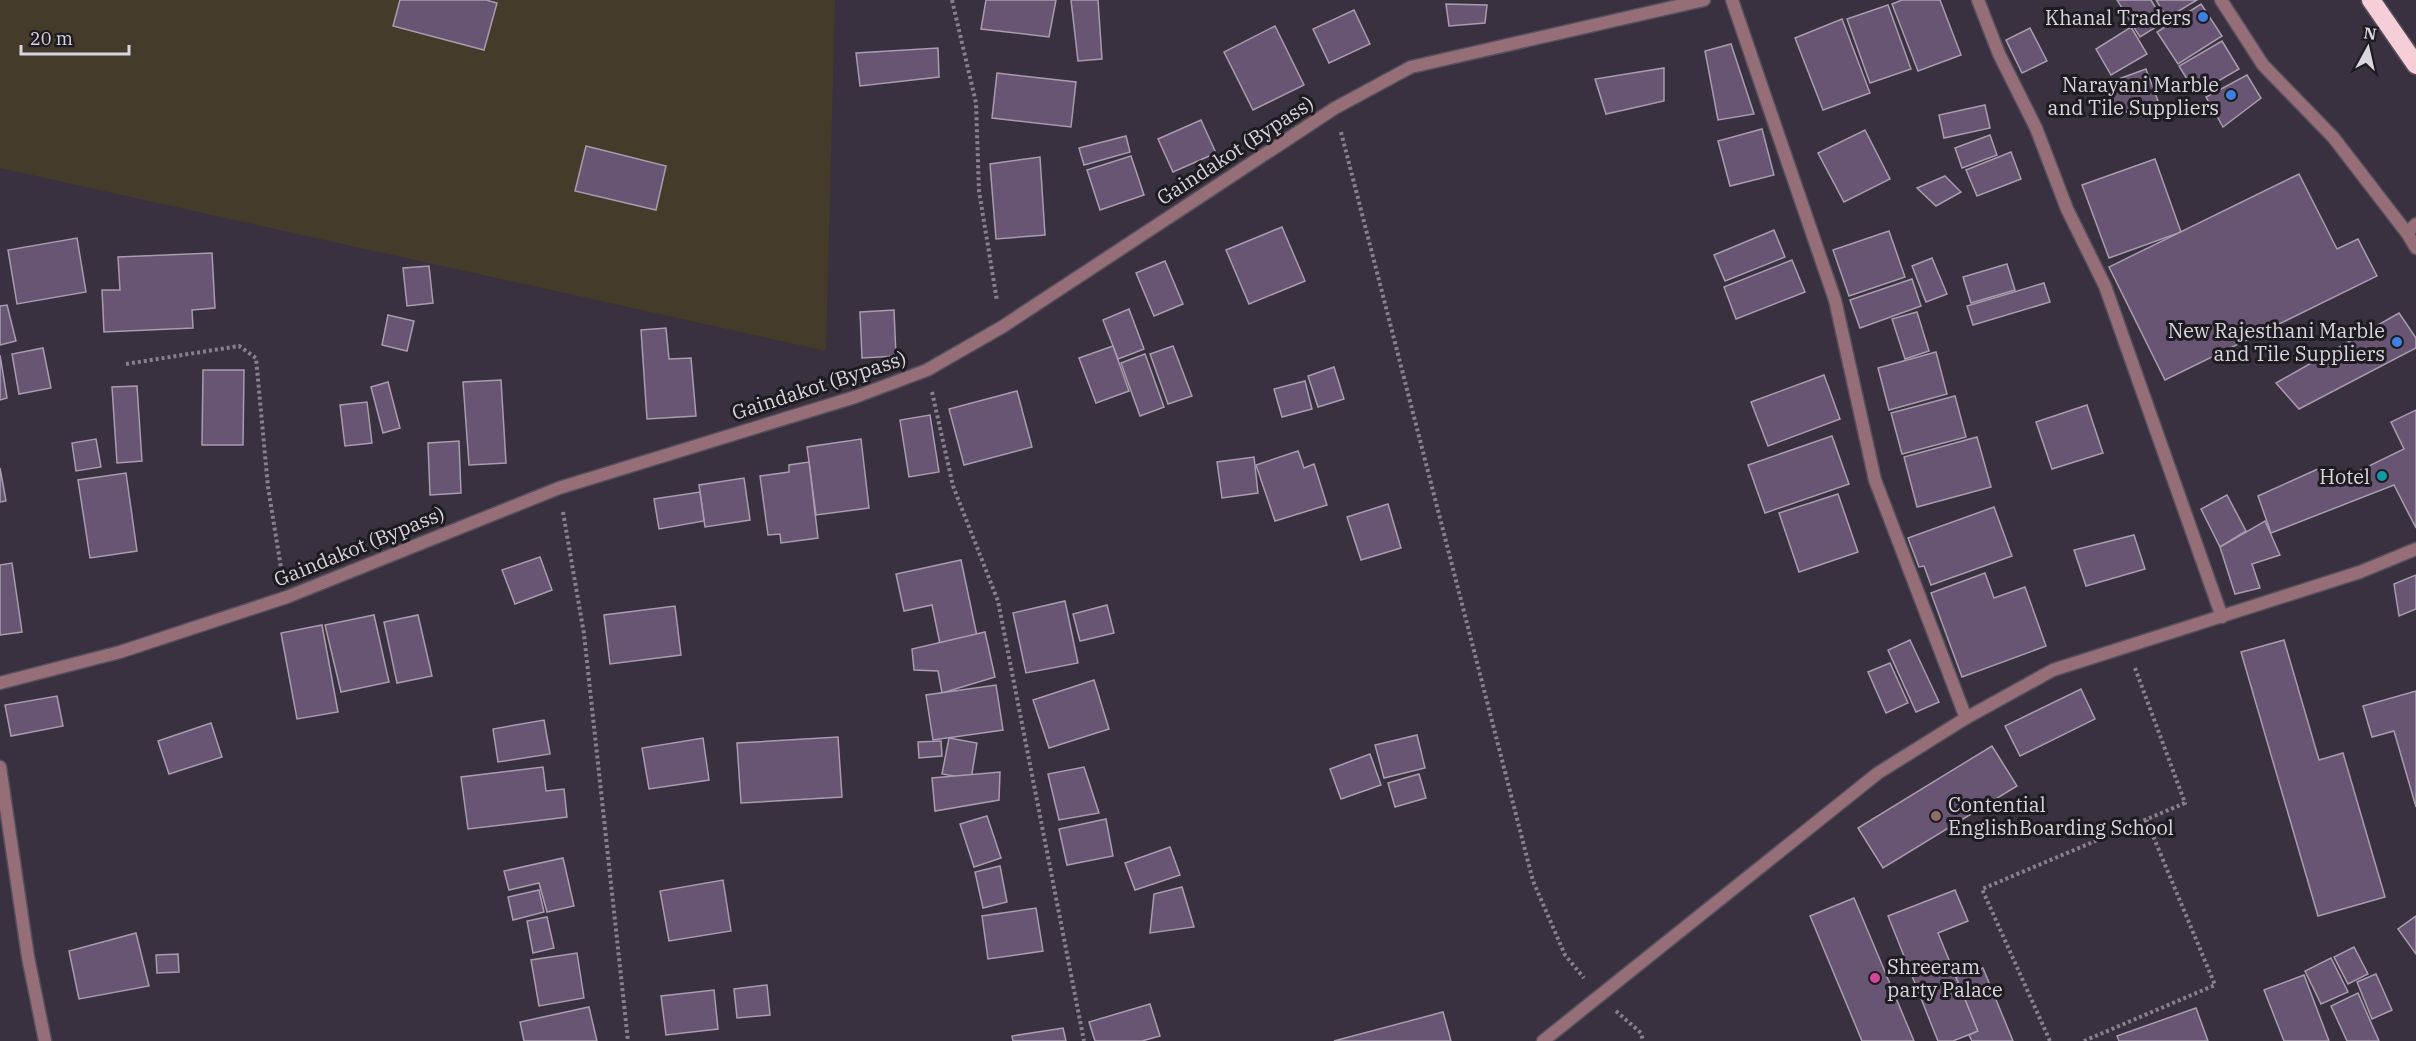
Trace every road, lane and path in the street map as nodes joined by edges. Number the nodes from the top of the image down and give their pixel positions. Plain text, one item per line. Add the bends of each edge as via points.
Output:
1 (952, 0) edge
2 (1704, 0) edge
3 (1732, 0) edge
4 (1978, 0) edge
5 (2221, 0) edge
6 (2371, 0) edge
7 (2416, 65) edge
8 (1335, 108) junction
9 (2411, 229) edge
10 (2416, 248) edge
11 (1002, 327) junction
12 (126, 364) dead end
13 (927, 370) junction
14 (559, 488) junction
15 (2416, 549) edge
16 (287, 597) junction
17 (2222, 617) junction
18 (2127, 647) junction
19 (0, 683) edge
20 (1966, 718) junction
21 (0, 767) edge
22 (2146, 819) junction
23 (1598, 996) junction
24 (45, 1041) edge
25 (628, 1041) edge
26 (1084, 1041) edge
27 (1543, 1041) edge
28 (1644, 1041) edge
29 (2050, 1041) edge
30 (2084, 1041) edge

1 - 11 path via 976,103 980,191 990,272
2 - 8 street, Gaindakot (Bypass) via 1411,67
3 - 20 street via 1835,300 1875,480
4 - 17 street via 1999,54 2036,128 2067,209 2105,286
5 - 9 street via 2263,65 2333,137
6 - 7 highway
8 - 11 street, Gaindakot (Bypass)
8 - 23 path via 1533,881 1565,954
9 - 10 street
11 - 13 street, Gaindakot (Bypass)
12 - 16 path via 238,346 256,358 268,487
13 - 14 street, Gaindakot (Bypass) via 855,398
13 - 26 path via 953,486 998,601
14 - 16 street, Gaindakot (Bypass)
14 - 25 path via 584,634
15 - 17 street via 2360,572
16 - 19 street, Gaindakot (Bypass) via 120,652
17 - 18 street
18 - 20 street via 2053,670
18 - 22 path via 2185,802
20 - 23 street via 1878,773
21 - 24 street via 28,957
22 - 29 path via 1982,889
22 - 30 path via 2215,985
23 - 27 street
23 - 28 path via 1641,1033

